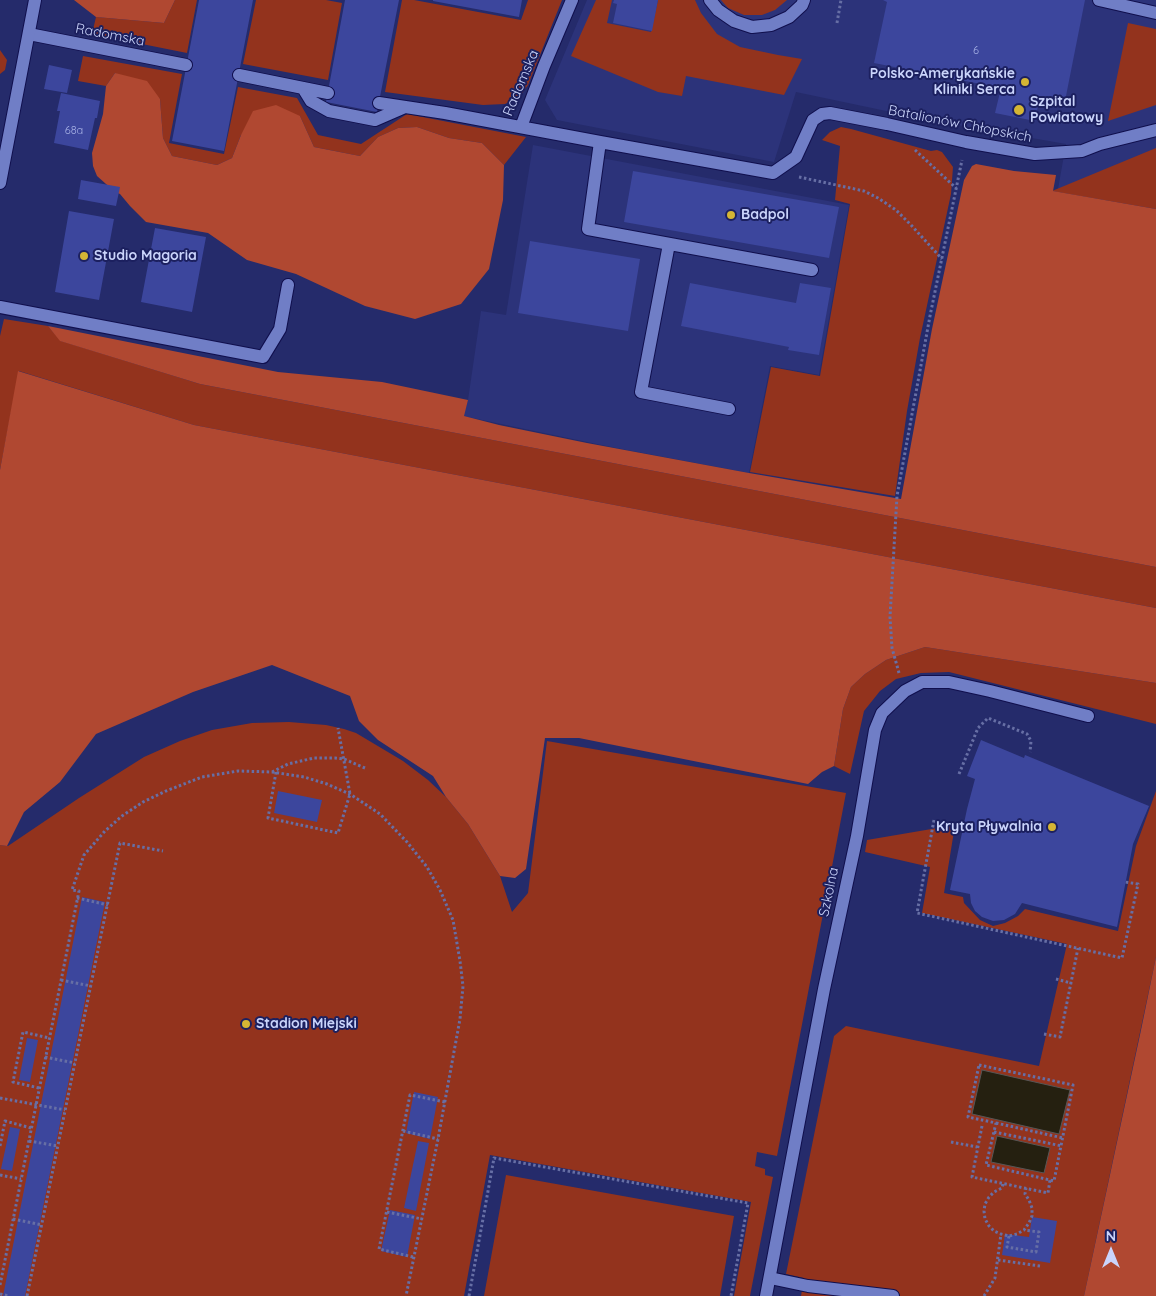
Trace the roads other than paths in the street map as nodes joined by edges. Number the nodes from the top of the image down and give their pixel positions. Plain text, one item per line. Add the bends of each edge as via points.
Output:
1 (35, 0) edge
2 (572, 0) edge
3 (710, 0) edge
4 (804, 0) edge
5 (1099, 0) edge
6 (1156, 14) edge
7 (29, 34) junction
8 (186, 65) dead end
9 (239, 75) dead end
10 (303, 88) junction
11 (328, 93) dead end
12 (379, 103) dead end
13 (406, 107) junction
14 (521, 127) junction
15 (1156, 130) edge
16 (600, 142) junction
17 (0, 183) edge
18 (670, 244) junction
19 (812, 270) dead end
20 (288, 285) dead end
21 (0, 307) edge
22 (728, 410) dead end
23 (1088, 716) dead end
24 (770, 1278) junction
25 (766, 1296) edge
26 (893, 1296) edge

1 - 7 street
2 - 14 street, Radomska
3 - 4 street via 734,21 752,27 771,25 789,17
5 - 6 street
7 - 8 street, Radomska
7 - 17 street
9 - 10 street
10 - 11 street
10 - 13 street via 311,101 329,111 375,120
12 - 13 street, Radomska
13 - 14 street, Radomska
14 - 16 street
15 - 16 street, Batalionów Chłopskich via 1082,151 1035,154 830,113 813,120 796,157 773,173
16 - 18 street via 588,229
18 - 19 street
18 - 22 street via 641,392
20 - 21 street via 280,329 263,357
23 - 24 street, Szkolna via 949,682 922,682 904,691 882,713 875,730
24 - 25 street, Szkolna
24 - 26 street

